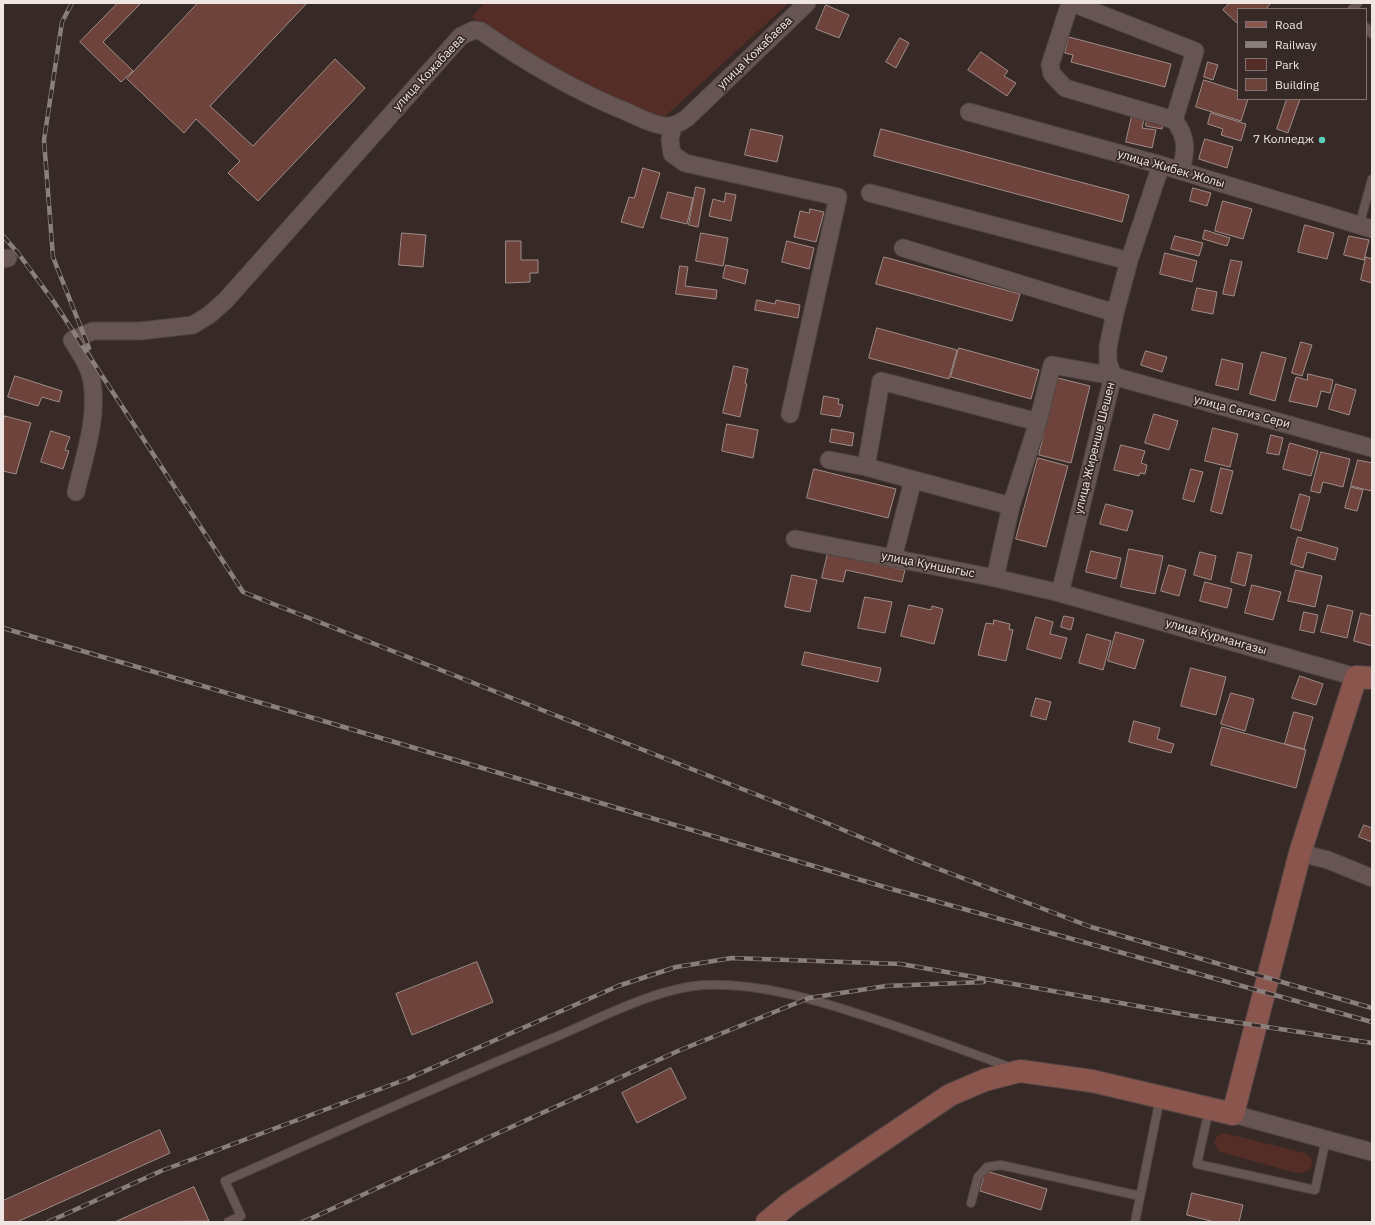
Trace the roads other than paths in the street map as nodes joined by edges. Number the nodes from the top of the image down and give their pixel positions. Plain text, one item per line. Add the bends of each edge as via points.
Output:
1 (807, 3) edge
2 (1071, 3) edge
3 (969, 112) dead end
4 (1174, 120) junction
5 (673, 126) junction
6 (1161, 165) junction
7 (1181, 171) junction
8 (1372, 179) edge
9 (870, 193) dead end
10 (1365, 227) edge
11 (903, 248) dead end
12 (1129, 261) junction
13 (1115, 313) junction
14 (1113, 376) junction
15 (790, 414) dead end
16 (1038, 422) junction
17 (1372, 448) edge
18 (829, 460) dead end
19 (866, 467) junction
20 (913, 480) junction
21 (76, 492) dead end
22 (1011, 506) junction
23 (794, 539) dead end
24 (893, 558) junction
25 (995, 578) junction
26 (1060, 593) junction
27 (1364, 677) edge
28 (1300, 853) junction
29 (1372, 878) edge
30 (1020, 1071) junction
31 (1160, 1097) junction
32 (1209, 1108) junction
33 (1233, 1114) junction
34 (1326, 1139) junction
35 (1372, 1152) edge
36 (1140, 1196) junction
37 (971, 1203) dead end
38 (228, 1222) edge
39 (767, 1222) edge
40 (1135, 1222) edge

1 - 5 street, улица Кожабаева via 687,118
2 - 4 street via 1195,51
2 - 4 street via 1050,64 1057,81 1065,88
3 - 6 street, улица Жибек Жолы
4 - 7 street via 1180,128 1186,152
5 - 15 street via 670,140 672,154 685,163 838,197
5 - 21 street, улица Кожабаева via 664,126 597,100 526,62 481,31 468,32 454,43 209,316 193,325 140,331 93,331 72,340 83,356 92,381 94,409
6 - 7 street, улица Жибек Жолы
6 - 12 street, улица Жиренше Шешен
7 - 10 street, улица Жибек Жолы
8 - 10 lane
9 - 12 street
11 - 13 street
12 - 13 street, улица Жиренше Шешен
13 - 14 street, улица Жиренше Шешен via 1108,347 1108,362
14 - 16 street, улица Сегиз Сери via 1052,365
14 - 17 street, улица Сегиз Сери
14 - 26 street, улица Жиренше Шешен
16 - 19 street via 881,381
16 - 22 street
18 - 19 street
19 - 20 street
20 - 22 street
20 - 24 street
22 - 25 street
23 - 24 street, улица Куншыгыс
24 - 25 street, улица Куншыгыс
25 - 26 street, улица Куншыгыс
26 - 27 street, улица Курмангазы
27 - 28 main road
28 - 29 street via 1328,860
28 - 33 main road
30 - 31 main road via 1092,1081
30 - 38 lane via 917,1033 809,998 766,989 703,985 654,995 225,1181 241,1216
30 - 39 main road via 985,1080 950,1095 790,1203
31 - 32 main road
31 - 36 lane
32 - 33 main road
32 - 34 lane via 1197,1164 1315,1190
33 - 34 street
34 - 35 street
36 - 37 lane via 1001,1165 987,1167 978,1177
36 - 40 lane

